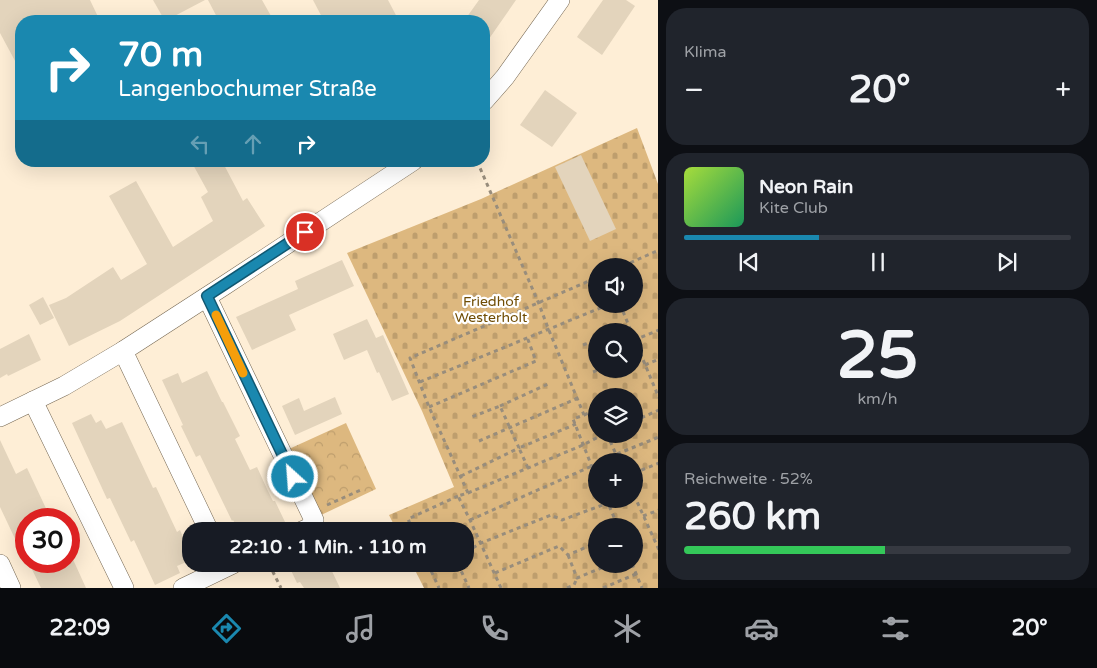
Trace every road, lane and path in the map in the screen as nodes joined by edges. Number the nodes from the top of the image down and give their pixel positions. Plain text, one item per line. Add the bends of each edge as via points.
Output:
1 (560, 0) edge
2 (490, 94) edge
3 (404, 167) edge
4 (480, 167) edge
5 (658, 250) edge
6 (640, 258) edge
7 (588, 282) edge
8 (207, 296) junction
9 (539, 304) junction
10 (588, 313) edge
11 (548, 328) junction
12 (658, 330) edge
13 (643, 336) edge
14 (527, 337) junction
15 (588, 343) edge
16 (583, 345) dead end
17 (123, 351) junction
18 (658, 359) edge
19 (643, 361) edge
20 (645, 365) junction
21 (420, 382) junction
22 (548, 384) dead end
23 (656, 388) edge
24 (578, 398) junction
25 (658, 398) edge
26 (34, 401) junction
27 (500, 406) junction
28 (429, 407) junction
29 (658, 410) edge
30 (588, 413) edge
31 (584, 415) junction
32 (0, 416) edge
33 (643, 417) edge
34 (469, 418) dead end
35 (576, 424) junction
36 (510, 428) junction
37 (658, 437) edge
38 (479, 441) dead end
39 (588, 443) edge
40 (583, 445) junction
41 (519, 448) junction
42 (619, 453) edge
43 (588, 457) edge
44 (658, 463) edge
45 (528, 468) junction
46 (588, 468) edge
47 (643, 469) edge
48 (461, 476) junction
49 (363, 489) dead end
50 (468, 493) junction
51 (458, 496) junction
52 (590, 508) edge
53 (640, 508) edge
54 (658, 510) edge
55 (310, 513) junction
56 (643, 516) junction
57 (470, 520) junction
58 (205, 522) edge
59 (313, 522) edge
60 (409, 522) edge
61 (481, 543) junction
62 (588, 546) edge
63 (474, 547) edge
64 (658, 550) edge
65 (568, 555) junction
66 (0, 564) edge
67 (214, 572) edge
68 (273, 572) edge
69 (432, 572) edge
70 (462, 572) edge
71 (495, 573) junction
72 (589, 573) edge
73 (636, 574) joint
74 (577, 578) junction
75 (11, 588) edge
76 (124, 588) edge
77 (183, 588) edge
78 (280, 588) edge
79 (439, 588) edge
80 (469, 588) edge
81 (501, 588) edge
82 (567, 588) edge
83 (603, 588) edge
84 (642, 588) edge

1 - 2 street
3 - 8 street
4 - 9 path
5 - 6 path
7 - 9 path
8 - 17 street
8 - 55 street
9 - 11 path
9 - 21 path via 410,358
10 - 11 path
11 - 14 path
11 - 24 path
12 - 13 path
14 - 21 path
14 - 28 path via 536,361
15 - 16 path
17 - 26 street
17 - 58 street
18 - 20 path
19 - 20 path
20 - 23 path
21 - 28 path
22 - 27 path
23 - 25 path
24 - 31 path
24 - 36 path
26 - 32 street
26 - 76 street
27 - 34 path
27 - 36 path
28 - 48 path
29 - 33 path
30 - 31 path
31 - 35 path via 573,419
35 - 40 path
35 - 41 path
36 - 38 path
36 - 41 path
37 - 42 path
39 - 40 path
40 - 43 path
40 - 45 path
41 - 45 path
41 - 48 path
44 - 47 path
45 - 50 path
46 - 57 path
48 - 50 path
49 - 55 path
50 - 51 path
51 - 57 path
51 - 60 path via 408,519
52 - 61 path via 562,520 551,515
53 - 56 path
54 - 56 path
55 - 59 street
56 - 64 path
57 - 61 path
61 - 63 path
61 - 71 path
62 - 65 path
65 - 71 path via 559,546
65 - 74 path
66 - 75 street
67 - 77 street
68 - 78 path
69 - 79 path
70 - 80 path
71 - 81 path
72 - 74 path
73 - 83 path
73 - 84 path
74 - 82 path via 574,585

